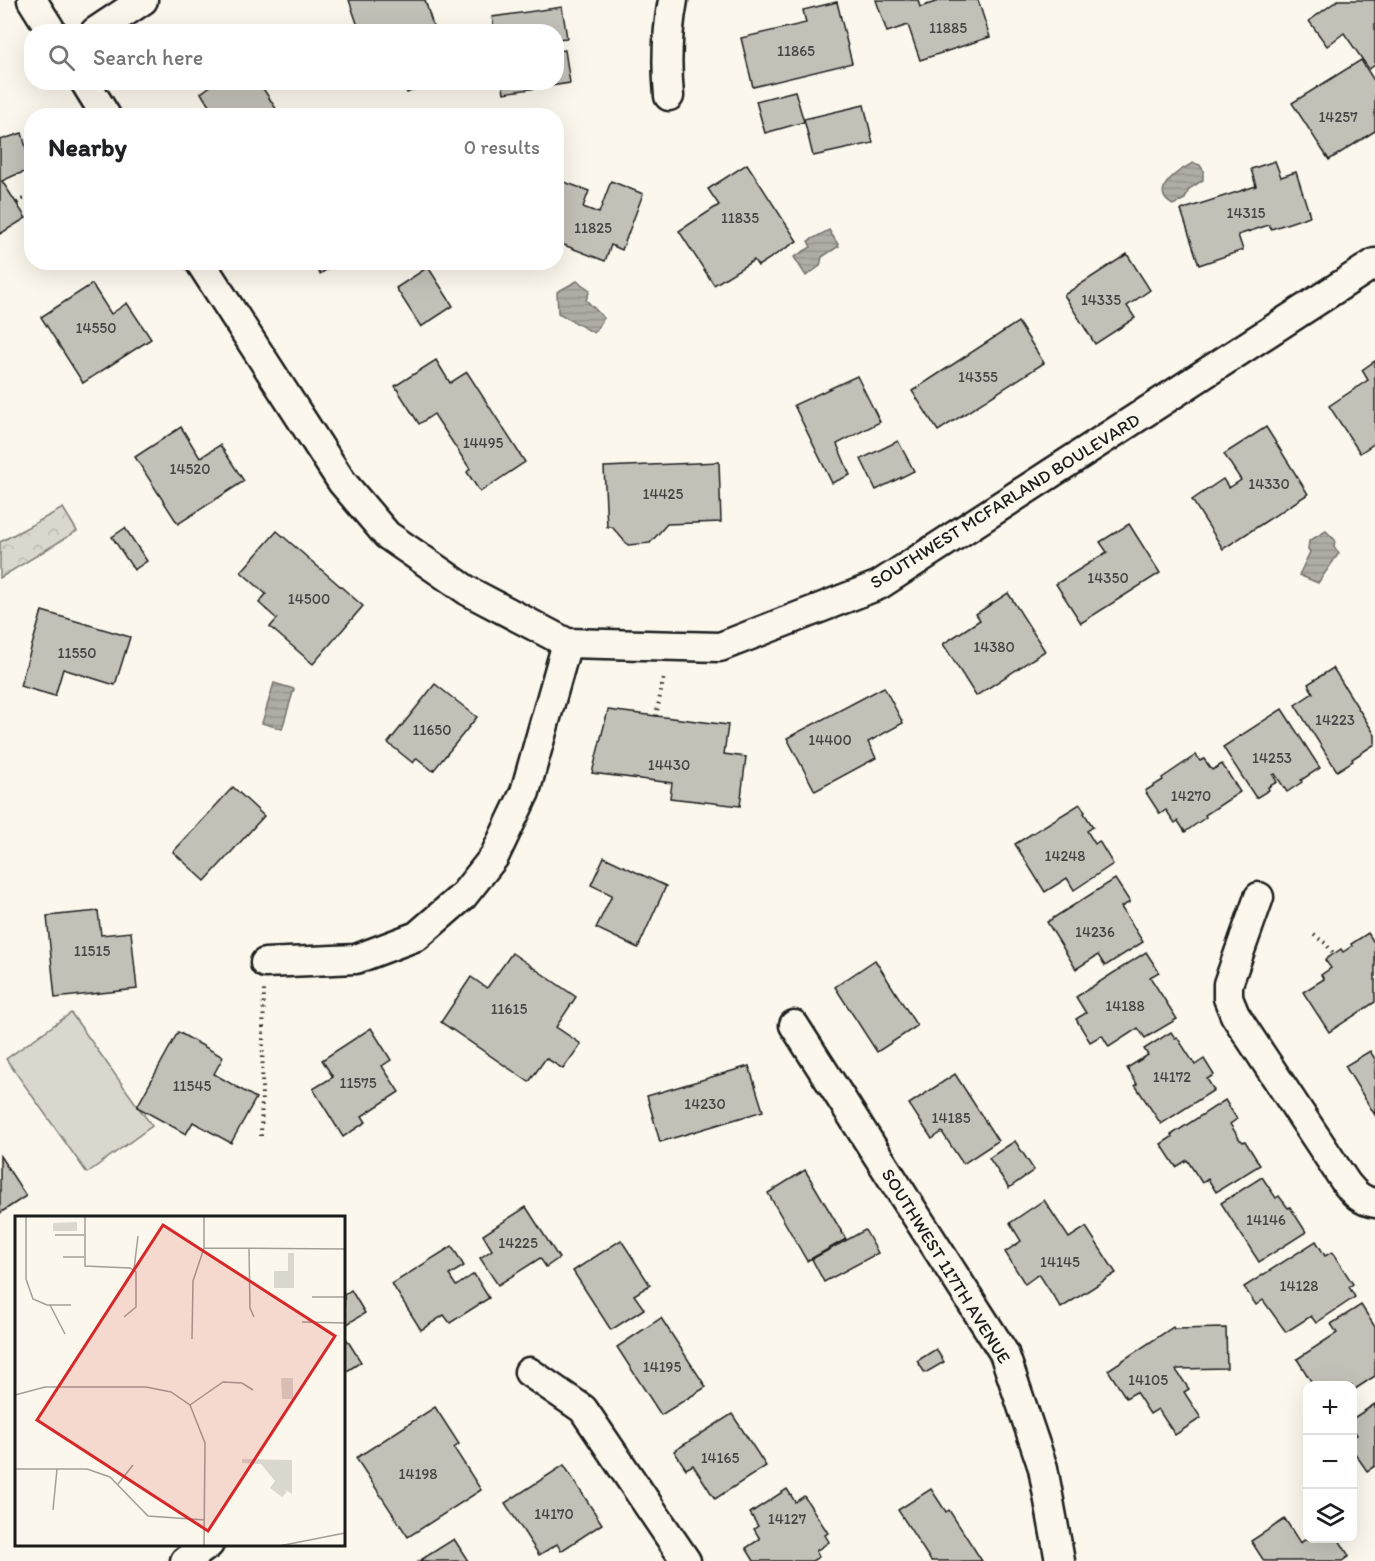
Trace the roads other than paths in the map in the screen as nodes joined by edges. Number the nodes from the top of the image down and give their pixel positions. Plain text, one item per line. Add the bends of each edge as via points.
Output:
1 (32, 0) edge
2 (143, 0) edge
3 (672, 0) edge
4 (47, 24) edge
5 (107, 24) edge
6 (90, 90) edge
7 (669, 96) dead end
8 (101, 108) edge
9 (1375, 263) edge
10 (206, 270) edge
11 (567, 643) junction
12 (1259, 897) dead end
13 (265, 963) road end
14 (794, 1025) dead end
15 (1375, 1203) edge
16 (529, 1372) dead end
17 (208, 1546) edge
18 (185, 1561) edge
19 (686, 1561) edge
20 (1060, 1561) edge

1 - 4 street
2 - 5 street
3 - 7 street via 666,69
6 - 8 street
9 - 11 street, SOUTHWEST MCFARLAND BOULEVARD via 879,585 720,646
10 - 11 street, SOUTHWEST MCFARLAND BOULEVARD via 342,482 387,535 468,591
11 - 13 street via 525,792 494,857 463,896 417,936 356,959
12 - 15 street via 1228,984 1234,1015 1346,1183 1355,1195
14 - 20 street, SOUTHWEST 117TH AVENUE via 1004,1353 1043,1468
16 - 19 street via 583,1409
17 - 18 street

